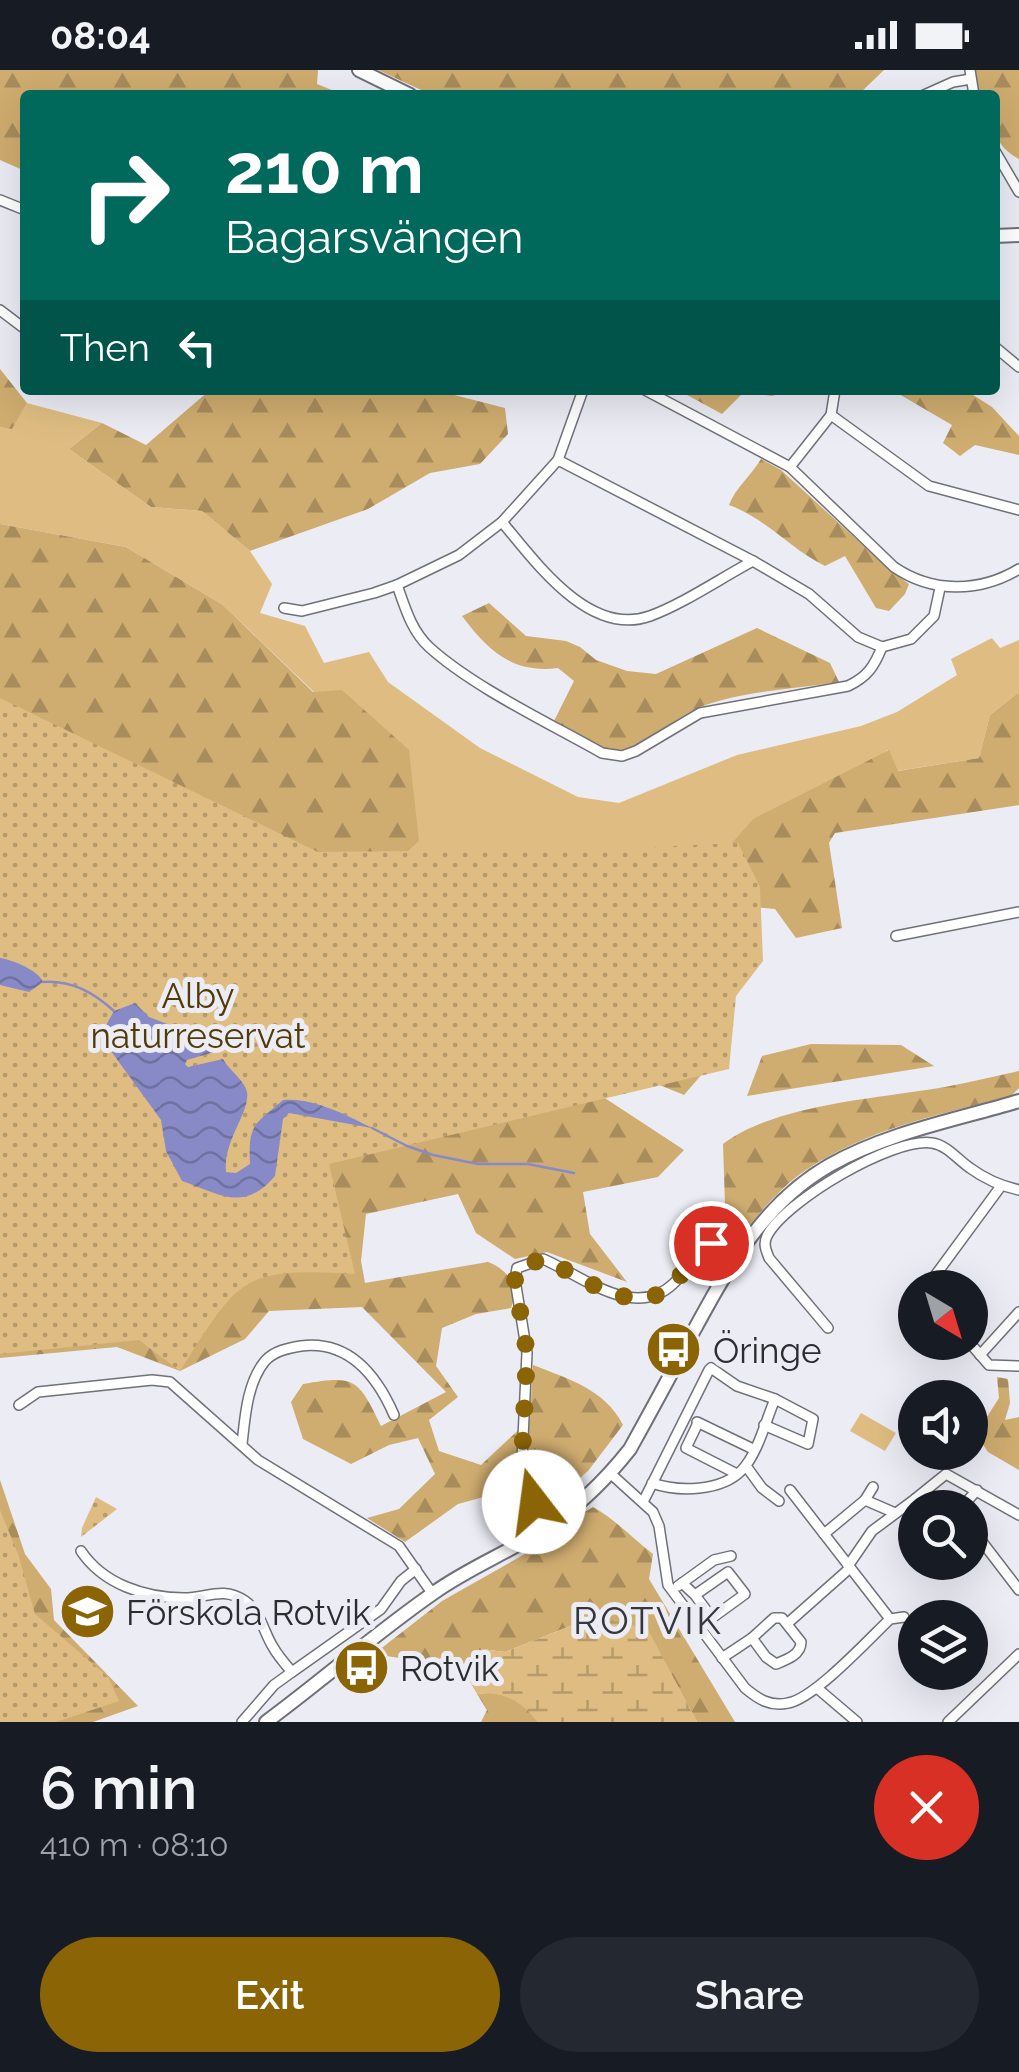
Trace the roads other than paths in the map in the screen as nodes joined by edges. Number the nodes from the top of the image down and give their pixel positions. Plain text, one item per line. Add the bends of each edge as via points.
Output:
1 (360, 70) edge
2 (970, 75) edge
3 (400, 90) edge
4 (935, 90) edge
5 (1000, 160) edge
6 (1019, 192) edge
7 (0, 310) edge
8 (20, 325) edge
9 (581, 395) edge
10 (654, 395) edge
11 (834, 395) edge
12 (830, 415) junction
13 (558, 460) junction
14 (790, 467) junction
15 (1019, 510) edge
16 (502, 522) junction
17 (753, 561) junction
18 (1019, 569) edge
19 (397, 586) junction
20 (940, 588) junction
21 (284, 608) dead end
22 (882, 647) junction
23 (1019, 912) edge
24 (896, 936) dead end
25 (1019, 1103) edge
26 (1001, 1186) junction
27 (1019, 1190) edge
28 (734, 1258) junction
29 (939, 1270) edge
30 (1019, 1312) edge
31 (828, 1328) dead end
32 (988, 1344) edge
33 (985, 1360) edge
34 (1019, 1366) edge
35 (775, 1399) junction
36 (19, 1405) dead end
37 (394, 1415) dead end
38 (685, 1416) junction
39 (698, 1423) junction
40 (764, 1425) junction
41 (242, 1444) junction
42 (808, 1444) junction
43 (753, 1449) junction
44 (818, 1450) dead end
45 (746, 1466) junction
46 (611, 1474) junction
47 (737, 1474) junction
48 (652, 1483) junction
49 (873, 1487) dead end
50 (790, 1490) dead end
51 (926, 1490) edge
52 (978, 1490) edge
53 (988, 1496) edge
54 (644, 1500) junction
55 (866, 1500) junction
56 (779, 1501) dead end
57 (534, 1502) dead end
58 (898, 1511) edge
59 (895, 1513) junction
60 (1019, 1515) edge
61 (824, 1534) junction
62 (988, 1550) edge
63 (81, 1551) dead end
64 (731, 1556) dead end
65 (848, 1568) junction
66 (416, 1570) junction
67 (682, 1583) junction
68 (671, 1590) junction
69 (1019, 1590) edge
70 (432, 1593) junction
71 (696, 1595) junction
72 (898, 1618) edge
73 (890, 1619) junction
74 (788, 1623) junction
75 (752, 1638) junction
76 (1019, 1654) edge
77 (722, 1658) junction
78 (292, 1672) junction
79 (816, 1688) junction
80 (242, 1722) edge
81 (266, 1722) edge
82 (857, 1722) edge
83 (948, 1722) edge

1 - 3 main road
2 - 4 street
5 - 6 street
7 - 8 street
9 - 13 street
10 - 14 street
11 - 12 street
12 - 14 street
12 - 15 street via 929,486
13 - 16 street
13 - 17 street
14 - 20 street via 894,568
16 - 17 street via 554,584 586,606 629,620
16 - 19 street via 460,555
17 - 22 street
18 - 20 street via 973,586
19 - 21 street via 328,606
19 - 22 street via 411,624 428,646 602,753 622,756 700,713 848,686 873,669
20 - 22 street via 928,623 911,639
23 - 24 street
25 - 28 main road via 927,1126 830,1165 757,1225
26 - 27 street
26 - 29 street
26 - 31 street via 942,1146 918,1142 865,1162 802,1200 767,1236 764,1248
28 - 46 main road
28 - 57 street via 717,1244 700,1245 673,1284 640,1299 543,1259 516,1268 527,1353 521,1480
30 - 32 street
33 - 34 street
35 - 38 street via 737,1386 712,1368
35 - 40 street
35 - 42 street via 813,1419
36 - 41 street via 38,1392 170,1382
37 - 41 street via 358,1361 332,1349 296,1347 262,1365 249,1394
38 - 39 street
38 - 48 street
39 - 43 street
39 - 47 street via 686,1448
40 - 42 street
40 - 43 street
41 - 66 street via 389,1538
42 - 44 street
43 - 45 street
45 - 47 street
45 - 56 street
46 - 54 street
46 - 70 main road via 538,1533
47 - 48 street via 684,1489
48 - 54 street
49 - 55 street
50 - 61 street
51 - 52 street via 946,1474
53 - 60 street
54 - 68 street via 658,1523
55 - 59 street
55 - 61 street
58 - 59 street
59 - 65 street via 872,1531
61 - 65 street
62 - 69 street
63 - 78 street via 100,1572 133,1590 241,1598
64 - 67 street
65 - 73 street
65 - 74 street
66 - 70 street
66 - 78 street via 382,1609
67 - 68 street
67 - 71 street
68 - 77 street
70 - 81 main road
71 - 71 street via 728,1572 745,1594 712,1618
72 - 73 street
73 - 79 street
74 - 75 street via 774,1618
74 - 75 street via 802,1642 787,1660 770,1662
75 - 77 street
76 - 83 street
77 - 79 street via 760,1701 786,1704
78 - 80 street
79 - 82 street

